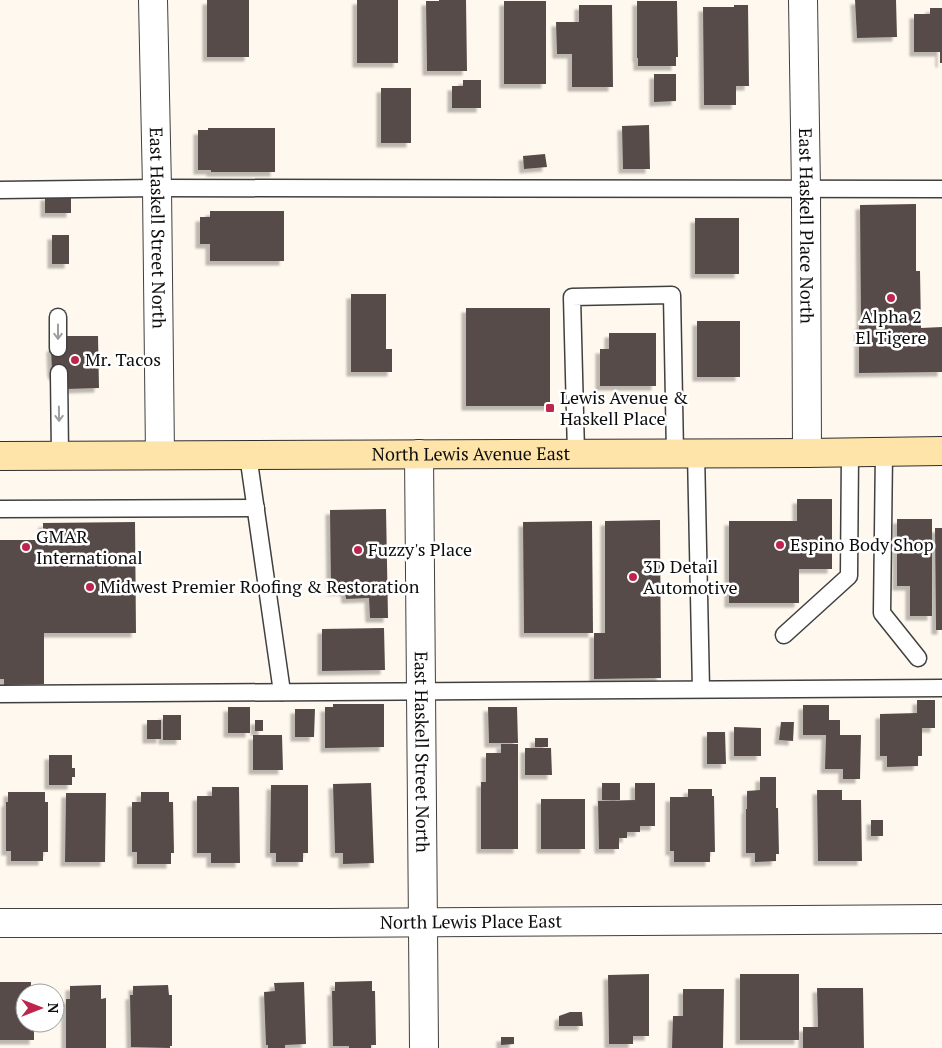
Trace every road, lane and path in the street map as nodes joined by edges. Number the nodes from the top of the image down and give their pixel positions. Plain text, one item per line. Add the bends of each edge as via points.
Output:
1 (153, 0) edge
2 (803, 0) edge
3 (157, 188) junction
4 (942, 189) edge
5 (0, 190) edge
6 (806, 190) junction
7 (58, 317) dead end
8 (58, 348) dead end
9 (59, 373) dead end
10 (850, 452) junction
11 (884, 452) junction
12 (942, 452) edge
13 (576, 453) junction
14 (686, 453) junction
15 (807, 453) junction
16 (248, 454) junction
17 (419, 454) junction
18 (60, 455) junction
19 (160, 455) junction
20 (0, 456) edge
21 (256, 508) junction
22 (0, 509) edge
23 (784, 635) dead end
24 (918, 658) dead end
25 (942, 688) edge
26 (701, 689) junction
27 (282, 692) junction
28 (421, 692) junction
29 (0, 694) edge
30 (942, 919) edge
31 (423, 922) junction
32 (0, 923) edge
33 (424, 1048) edge

1 - 3 street, East Haskell Street North
2 - 6 street, East Haskell Place North
3 - 5 lane
3 - 6 lane
3 - 19 street, East Haskell Street North
4 - 6 lane
6 - 15 street, East Haskell Place North
7 -> 8 lane
9 -> 18 lane
10 - 11 main road, North Lewis Avenue East
10 - 15 main road, North Lewis Avenue East
10 - 23 lane via 849,576
11 - 12 main road, North Lewis Avenue East
11 - 24 lane via 882,613
13 - 14 main road, North Lewis Avenue East
13 - 14 lane via 572,297 672,295
13 - 17 main road, North Lewis Avenue East
14 - 15 main road, North Lewis Avenue East
14 - 26 lane
16 - 17 main road, North Lewis Avenue East
16 - 19 main road, North Lewis Avenue East
16 - 21 lane
17 - 28 street, East Haskell Street North
18 - 19 main road, North Lewis Avenue East
18 - 20 main road, North Lewis Avenue East
21 - 22 lane
21 - 27 lane
25 - 26 lane
26 - 28 lane
27 - 28 lane
27 - 29 lane
28 - 31 street, East Haskell Street North
30 - 31 street, North Lewis Place East
31 - 32 street, North Lewis Place East
31 - 33 street, East Haskell Street North

